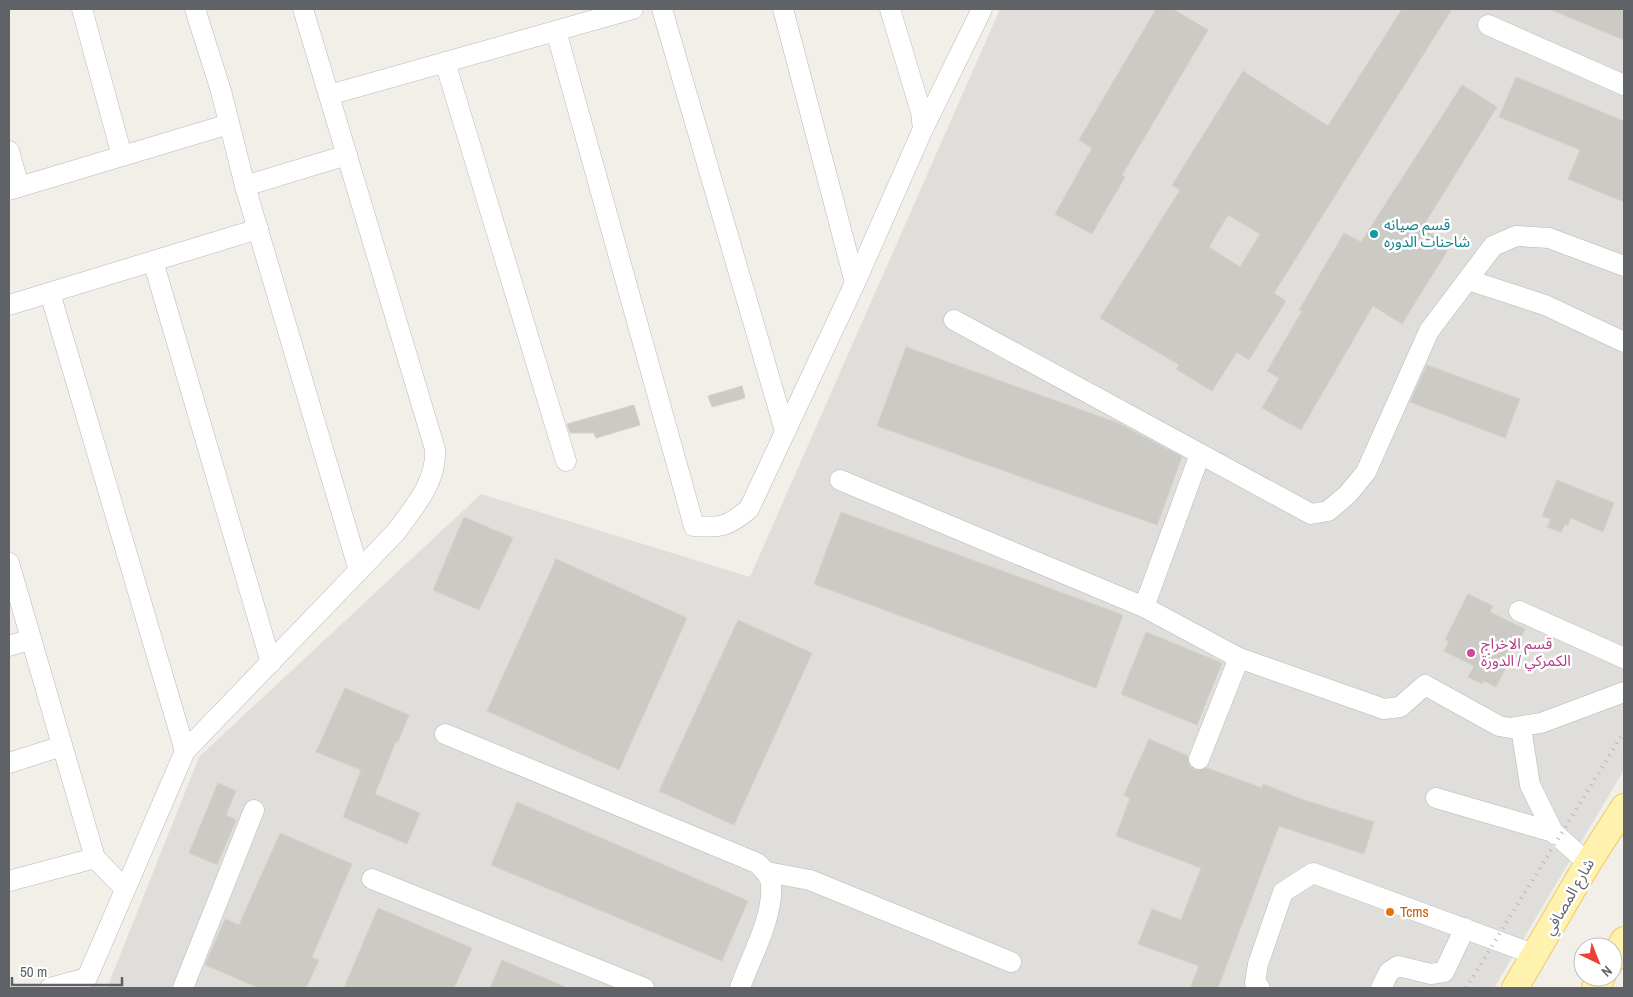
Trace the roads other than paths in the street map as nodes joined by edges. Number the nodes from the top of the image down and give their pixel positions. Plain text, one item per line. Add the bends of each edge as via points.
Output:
1 (82, 9) edge
2 (195, 9) edge
3 (303, 9) edge
4 (633, 9) edge
5 (662, 9) edge
6 (783, 9) edge
7 (890, 9) edge
8 (982, 9) edge
9 (1488, 25) dead end
10 (556, 31) junction
11 (445, 62) junction
12 (1624, 85) edge
13 (329, 96) junction
14 (229, 124) junction
15 (923, 129) junction
16 (9, 151) edge
17 (347, 155) junction
18 (122, 156) junction
19 (245, 186) junction
20 (14, 189) edge
21 (258, 230) junction
22 (153, 261) junction
23 (1624, 266) edge
24 (1468, 280) junction
25 (855, 282) junction
26 (50, 293) junction
27 (9, 305) edge
28 (954, 320) dead end
29 (1624, 342) edge
30 (785, 431) junction
31 (1200, 454) junction
32 (566, 460) dead end
33 (840, 480) dead end
34 (9, 563) edge
35 (359, 571) junction
36 (1144, 607) junction
37 (1519, 611) dead end
38 (31, 639) junction
39 (9, 646) edge
40 (1239, 658) junction
41 (1624, 658) edge
42 (271, 663) junction
43 (1624, 692) edge
44 (1521, 728) junction
45 (445, 734) dead end
46 (62, 746) junction
47 (185, 751) junction
48 (1199, 759) dead end
49 (9, 763) edge
50 (1436, 798) dead end
51 (1624, 807) edge
52 (254, 810) dead end
53 (1553, 832) junction
54 (95, 858) junction
55 (1588, 862) junction
56 (767, 872) junction
57 (372, 879) dead end
58 (9, 881) edge
59 (125, 889) junction
60 (1465, 928) junction
61 (1536, 954) junction
62 (1011, 962) dead end
63 (85, 983) edge
64 (50, 988) edge
65 (183, 988) edge
66 (644, 988) edge
67 (740, 988) edge
68 (1260, 988) edge
69 (1382, 988) edge
70 (1515, 988) edge

1 - 18 street
2 - 14 street
3 - 13 street
4 - 10 street
5 - 30 street
6 - 25 street
7 - 15 street via 921,112
8 - 15 street
9 - 12 street
10 - 11 street
10 - 30 street via 694,526 718,528 749,509
11 - 13 street
11 - 32 street
13 - 17 street
14 - 18 street
14 - 19 street
15 - 25 street
16 - 20 street
17 - 19 street
17 - 35 street via 436,461 428,484 414,507 396,532
18 - 20 street
19 - 21 street
21 - 22 street
21 - 35 street
22 - 26 street
22 - 42 street
23 - 24 street via 1549,238 1516,236 1493,246
24 - 29 street via 1545,305
24 - 31 street via 1429,330 1366,472 1328,511 1310,514
25 - 30 street
26 - 27 street
26 - 47 street
28 - 31 street
31 - 36 street
33 - 36 street
34 - 38 street
35 - 42 street
36 - 40 street
37 - 41 street
38 - 39 street
38 - 46 street
40 - 44 street via 1384,709 1400,707 1426,685 1499,726
40 - 48 street
42 - 47 street
43 - 44 street
44 - 53 street via 1530,785
45 - 56 street via 757,863
46 - 49 street
46 - 54 street
47 - 59 street
50 - 53 street
51 - 55 main road, شارع المصافي
52 - 65 street
53 - 55 street
54 - 58 street
54 - 59 street
55 - 61 main road, شارع المصافي
56 - 62 street via 810,880
56 - 67 street via 771,884 770,908
57 - 66 street
59 - 63 street
60 - 61 street
60 - 68 street via 1312,873 1283,892 1258,964 1255,983
60 - 69 street via 1444,972 1431,974 1398,966 1389,972
61 - 70 main road, شارع المصافي
63 - 64 street

